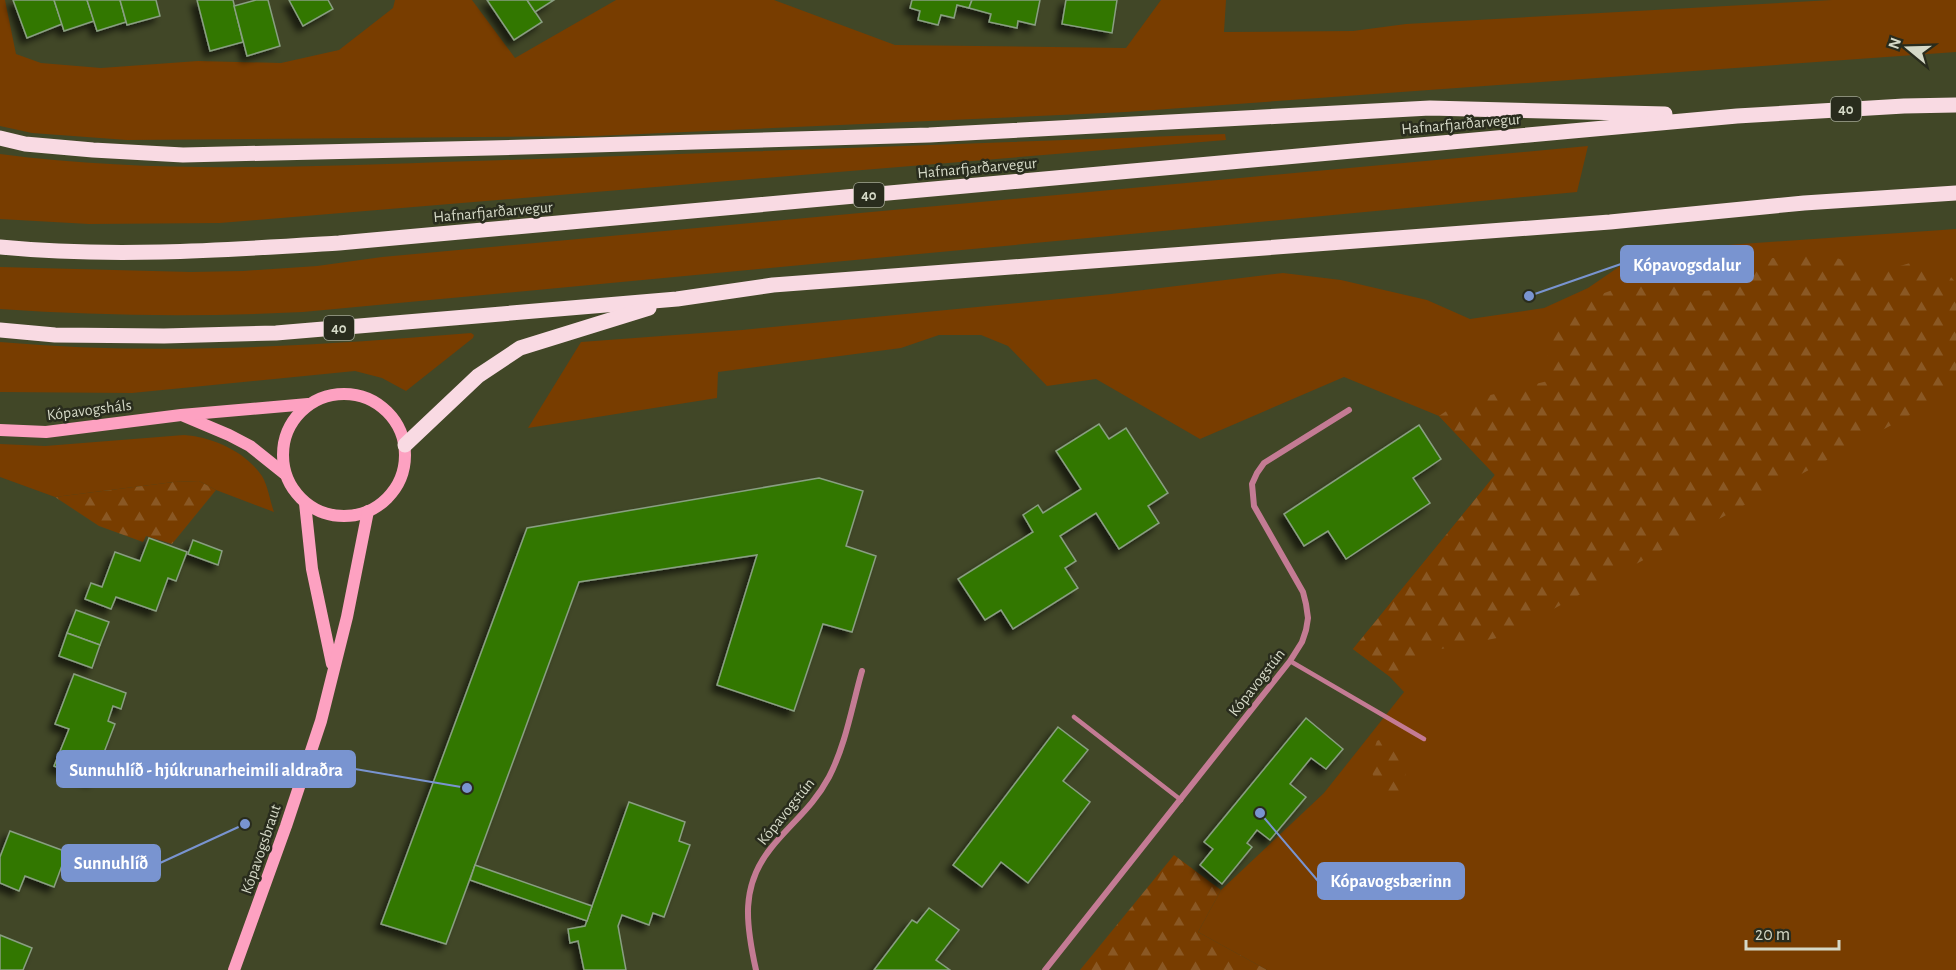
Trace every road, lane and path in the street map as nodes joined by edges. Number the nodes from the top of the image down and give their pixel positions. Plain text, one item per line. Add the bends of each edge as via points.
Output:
1 (1956, 105) edge
2 (1737, 116) junction
3 (0, 138) edge
4 (1956, 193) edge
5 (0, 247) edge
6 (677, 299) junction
7 (0, 330) edge
8 (308, 404) junction
9 (1349, 410) dead end
10 (181, 415) junction
11 (0, 430) edge
12 (405, 445) junction
13 (285, 474) junction
14 (305, 503) junction
15 (368, 512) junction
16 (1290, 662) junction
17 (333, 668) junction
18 (862, 671) dead end
19 (1074, 717) dead end
20 (1424, 739) dead end
21 (1181, 800) junction
22 (234, 970) edge
23 (756, 970) edge
24 (1045, 970) edge

1 - 2 main road, Hafnarfjarðarvegur / 40
2 - 3 main road via 1431,108 929,135 183,155 25,144
2 - 5 main road, Hafnarfjarðarvegur / 40 via 339,243 125,253
4 - 6 main road, 40 via 773,285
6 - 7 main road, 40 via 276,333 55,335
6 - 12 main road via 520,348 478,376
8 - 10 street, Kópavogsháls
8 - 12 street via 327,395 348,393 368,398 386,409 398,425
8 - 13 street via 285,435
9 - 16 street, Kópavogstún via 1264,463 1252,484 1254,506 1306,604 1306,630
10 - 11 street, Kópavogsháls via 46,432
10 - 13 street, Kópavogsháls via 229,435
12 - 15 street via 405,465 398,484
13 - 14 street
14 - 15 street via 336,516
14 - 17 street, Kópavogsbraut via 312,569
15 - 17 street, Kópavogsbraut
16 - 20 lane
16 - 21 street, Kópavogstún
17 - 22 street, Kópavogsbraut via 321,721
18 - 23 street, Kópavogstún via 830,776 803,816 771,847 754,878 746,917
19 - 21 lane
21 - 24 street, Kópavogstún

